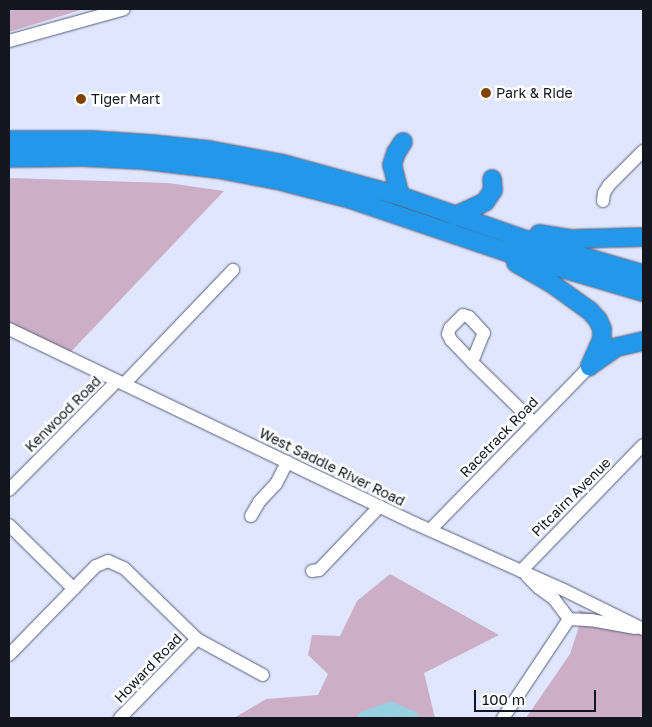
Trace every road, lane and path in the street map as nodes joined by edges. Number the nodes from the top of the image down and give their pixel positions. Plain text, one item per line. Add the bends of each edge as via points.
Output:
1 (124, 9) edge
2 (9, 41) edge
3 (9, 140) edge
4 (403, 142) dead end
5 (643, 151) edge
6 (9, 158) edge
7 (492, 179) dead end
8 (400, 196) junction
9 (603, 201) dead end
10 (455, 216) junction
11 (481, 234) junction
12 (643, 237) edge
13 (233, 270) dead end
14 (643, 274) edge
15 (643, 292) edge
16 (9, 329) edge
17 (643, 341) edge
18 (472, 362) dead end
19 (590, 366) junction
20 (121, 383) junction
21 (533, 422) junction
22 (643, 445) edge
23 (287, 462) junction
24 (9, 490) edge
25 (380, 506) junction
26 (251, 516) dead end
27 (9, 526) edge
28 (431, 529) junction
29 (312, 571) dead end
30 (521, 571) junction
31 (74, 589) junction
32 (569, 618) junction
33 (643, 629) edge
34 (197, 639) junction
35 (9, 655) edge
36 (263, 675) dead end
37 (120, 718) edge
38 (503, 718) edge

1 - 2 street
3 - 8 highway via 113,141 210,150 298,168
4 - 8 highway via 392,165
5 - 9 street via 609,186
6 - 11 highway via 128,159 248,174
7 - 10 highway via 493,190 485,202
8 - 10 highway
10 - 11 highway
11 - 12 highway via 561,238
11 - 14 highway
11 - 15 highway
11 - 19 highway via 594,316 603,334
13 - 20 street, Kenwood Road
16 - 20 street, West Saddle River Road
17 - 19 highway via 617,346
18 - 21 street
19 - 21 street, Racetrack Road
20 - 23 street, West Saddle River Road
20 - 24 street, Kenwood Road
21 - 28 street, Racetrack Road
22 - 30 street, Pitcairn Avenue
23 - 25 street, West Saddle River Road
23 - 26 street via 276,484
25 - 28 street, West Saddle River Road
25 - 29 street via 319,570
27 - 31 street
28 - 30 street, West Saddle River Road
30 - 32 street via 554,598
30 - 33 street, West Saddle River Road
31 - 34 street via 96,566 114,562
31 - 35 street
32 - 33 street
32 - 38 street
34 - 36 street
34 - 37 street, Howard Road

